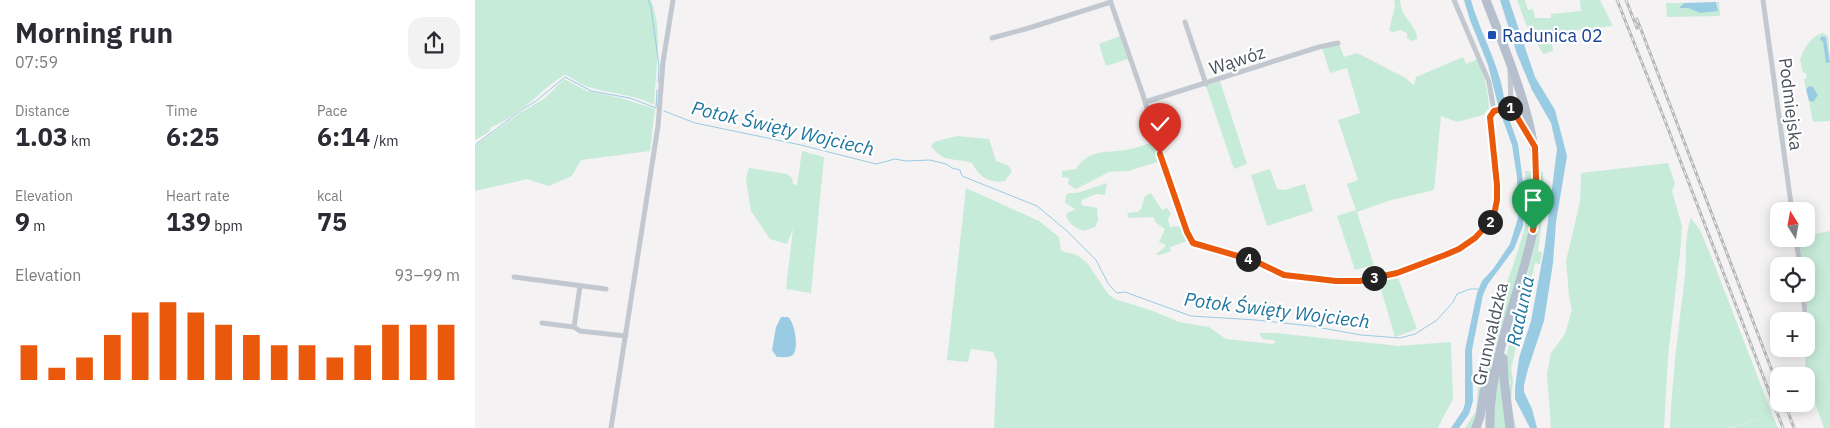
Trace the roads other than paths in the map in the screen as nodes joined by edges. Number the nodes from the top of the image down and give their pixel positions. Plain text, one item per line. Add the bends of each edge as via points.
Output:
1 (673, 0) edge
2 (1454, 0) edge
3 (1485, 0) edge
4 (1763, 0) edge
5 (1111, 1) edge
6 (1185, 22) dead end
7 (992, 38) dead end
8 (1338, 43) dead end
9 (1511, 67) junction
10 (1206, 84) junction
11 (1145, 102) junction
12 (1509, 108) junction
13 (1496, 111) junction
14 (1535, 147) junction
15 (1791, 202) edge
16 (514, 277) dead end
17 (580, 286) junction
18 (606, 289) dead end
19 (1804, 302) edge
20 (1805, 312) dead end
21 (542, 323) dead end
22 (574, 327) junction
23 (626, 336) junction
24 (1501, 358) junction
25 (611, 428) edge
26 (1476, 428) edge
27 (1490, 428) edge
28 (1510, 428) edge

1 - 23 street via 663,62 658,126
2 - 13 street via 1489,82
3 - 9 main road, Grunwaldzka
4 - 15 street, Podmiejska
5 - 7 street
5 - 11 street
6 - 10 street
8 - 10 street, Wąwóz
9 - 12 street
9 - 14 main road, Grunwaldzka via 1526,107
10 - 11 street, Wąwóz
11 - 13 street via 1193,243 1255,261 1284,275 1355,282 1397,273 1457,250 1490,222 1497,193 1490,117
12 - 13 street
12 - 14 street
14 - 24 main road, Grunwaldzka via 1537,206
16 - 17 street
17 - 18 street
17 - 22 street
19 - 20 street
21 - 22 street
22 - 23 street
23 - 25 street
24 - 26 main road via 1486,387
24 - 27 main road, Grunwaldzka via 1493,384
24 - 28 main road

